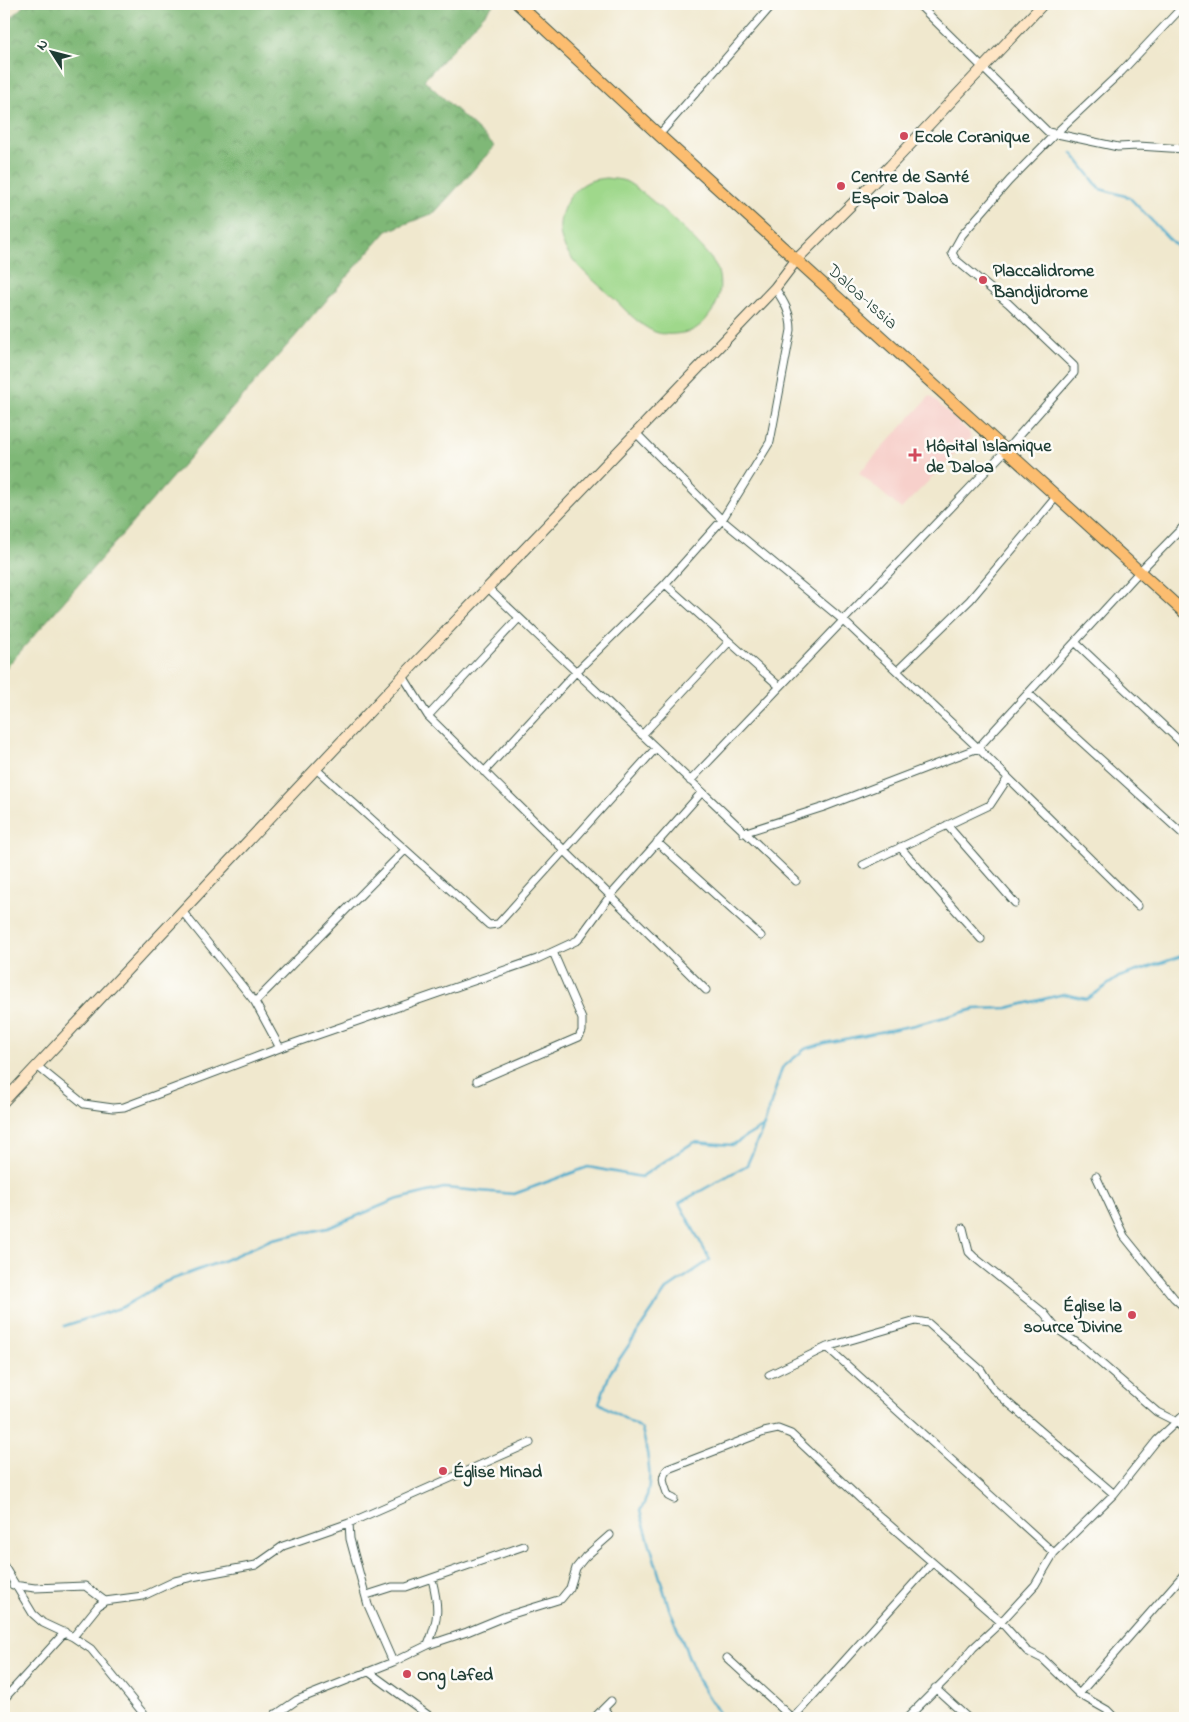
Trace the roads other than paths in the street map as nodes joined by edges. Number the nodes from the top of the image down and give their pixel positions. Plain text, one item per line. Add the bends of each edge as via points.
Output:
1 (518, 4) edge
2 (773, 4) edge
3 (918, 4) edge
4 (1043, 4) edge
5 (1185, 4) edge
6 (982, 68) junction
7 (1054, 134) junction
8 (659, 136) junction
9 (1185, 149) edge
10 (797, 260) junction
11 (775, 288) junction
12 (636, 433) junction
13 (1006, 450) junction
14 (1057, 496) junction
15 (722, 520) junction
16 (1185, 525) edge
17 (1140, 571) junction
18 (665, 584) junction
19 (488, 588) junction
20 (1185, 613) edge
21 (519, 618) junction
22 (844, 621) junction
23 (728, 642) junction
24 (1075, 642) junction
25 (898, 670) junction
26 (575, 673) junction
27 (403, 676) junction
28 (779, 686) junction
29 (1028, 694) junction
30 (428, 716) junction
31 (642, 735) junction
32 (1185, 746) edge
33 (656, 748) junction
34 (978, 748) junction
35 (316, 769) junction
36 (484, 772) junction
37 (1008, 778) junction
38 (690, 781) junction
39 (702, 792) junction
40 (947, 825) junction
41 (743, 833) junction
42 (1185, 836) edge
43 (657, 842) junction
44 (900, 848) junction
45 (405, 850) junction
46 (563, 850) junction
47 (863, 865) dead end
48 (796, 881) dead end
49 (610, 896) junction
50 (1015, 903) dead end
51 (1138, 906) dead end
52 (182, 912) junction
53 (761, 936) dead end
54 (981, 939) dead end
55 (553, 952) junction
56 (706, 990) dead end
57 (255, 1002) junction
58 (280, 1048) junction
59 (37, 1066) junction
60 (477, 1081) dead end
61 (4, 1101) edge
62 (1096, 1176) dead end
63 (963, 1228) dead end
64 (1185, 1308) edge
65 (827, 1347) junction
66 (769, 1375) dead end
67 (1185, 1414) edge
68 (1177, 1422) junction
69 (1185, 1431) edge
70 (530, 1443) dead end
71 (1114, 1494) junction
72 (674, 1499) dead end
73 (349, 1523) junction
74 (610, 1535) dead end
75 (524, 1546) dead end
76 (1054, 1553) junction
77 (932, 1563) junction
78 (4, 1566) edge
79 (1185, 1573) edge
80 (432, 1579) junction
81 (14, 1585) junction
82 (367, 1594) junction
83 (105, 1601) junction
84 (1001, 1622) junction
85 (65, 1632) junction
86 (73, 1637) junction
87 (428, 1645) junction
88 (727, 1658) dead end
89 (393, 1662) junction
90 (369, 1672) junction
91 (935, 1688) junction
92 (1079, 1694) junction
93 (4, 1700) edge
94 (611, 1701) dead end
95 (603, 1709) junction
96 (273, 1716) edge
97 (147, 1718) edge
98 (289, 1718) edge
99 (432, 1718) edge
100 (594, 1718) edge
101 (613, 1718) edge
102 (792, 1718) edge
103 (907, 1718) edge
104 (968, 1718) edge
105 (1115, 1718) edge

1 - 8 main road, Daloa-Issia
2 - 8 street
3 - 6 street
4 - 6 street
5 - 7 street via 1121,72
6 - 7 street via 1048,132
6 - 10 street
7 - 9 street via 1118,147 1169,146
7 - 13 street via 962,235 952,253 1074,366 1074,373
8 - 10 main road, Daloa-Issia
10 - 11 street
10 - 13 main road, Daloa-Issia
11 - 12 street
11 - 15 street via 791,317 791,330 770,442
12 - 15 street
12 - 19 street
13 - 14 main road, Daloa-Issia
13 - 22 street
14 - 17 main road, Daloa-Issia
14 - 25 street via 970,600
15 - 18 street
15 - 22 street
16 - 17 street
17 - 20 main road, Daloa-Issia
17 - 24 street
18 - 23 street
18 - 26 street
19 - 21 street
19 - 27 street
21 - 26 street
21 - 30 street
22 - 25 street
22 - 28 street
23 - 28 street
23 - 31 street
24 - 29 street
24 - 32 street
25 - 34 street
26 - 31 street
26 - 36 street
27 - 30 street
27 - 35 street
28 - 38 street
29 - 34 street
29 - 42 street
30 - 36 street
31 - 33 street
33 - 38 street
33 - 46 street
34 - 37 street
34 - 41 street via 824,807
35 - 45 street
35 - 52 street
36 - 46 street
37 - 40 street via 990,805
37 - 51 street
38 - 39 street
39 - 41 street
39 - 43 street
40 - 44 street
40 - 50 street
41 - 48 street
43 - 49 street
43 - 53 street
44 - 47 street
44 - 54 street
45 - 46 street via 489,925 498,924
45 - 57 street
46 - 49 street
49 - 55 street via 578,940
49 - 56 street
52 - 57 street
52 - 59 street
55 - 58 street
55 - 60 street via 582,1019 582,1031 579,1036
57 - 58 street
58 - 59 street via 113,1108 84,1104
59 - 61 street
62 - 64 street via 1124,1236
63 - 68 street via 969,1252 974,1258 1044,1313 1056,1328 1157,1412
65 - 66 street
65 - 71 street via 916,1321 928,1323 981,1370 993,1389
65 - 76 street
67 - 68 street
68 - 69 street
68 - 71 street via 1157,1440
70 - 73 street
71 - 76 street
72 - 77 street via 668,1496 663,1482 668,1468 745,1437 778,1430 791,1434
73 - 82 street via 350,1539
73 - 83 street via 283,1546 248,1568 192,1576 142,1596
74 - 87 street via 576,1568 570,1588 561,1599
75 - 80 street
76 - 84 street via 1034,1586
77 - 84 street
77 - 102 street
78 - 81 street
79 - 92 street
80 - 82 street via 406,1588 392,1587
80 - 87 street via 438,1603 437,1622
81 - 83 street via 35,1588 85,1586
81 - 85 street via 33,1614 43,1623
82 - 89 street via 372,1615
83 - 86 street
84 - 91 street
84 - 92 street via 1026,1651 1043,1659
85 - 86 street
85 - 93 street
86 - 97 street via 101,1660
87 - 89 street
88 - 102 street
89 - 90 street
90 - 96 street via 297,1700
90 - 99 street
91 - 103 street
91 - 104 street
92 - 105 street
94 - 95 street
95 - 100 street
95 - 101 street
96 - 98 street

